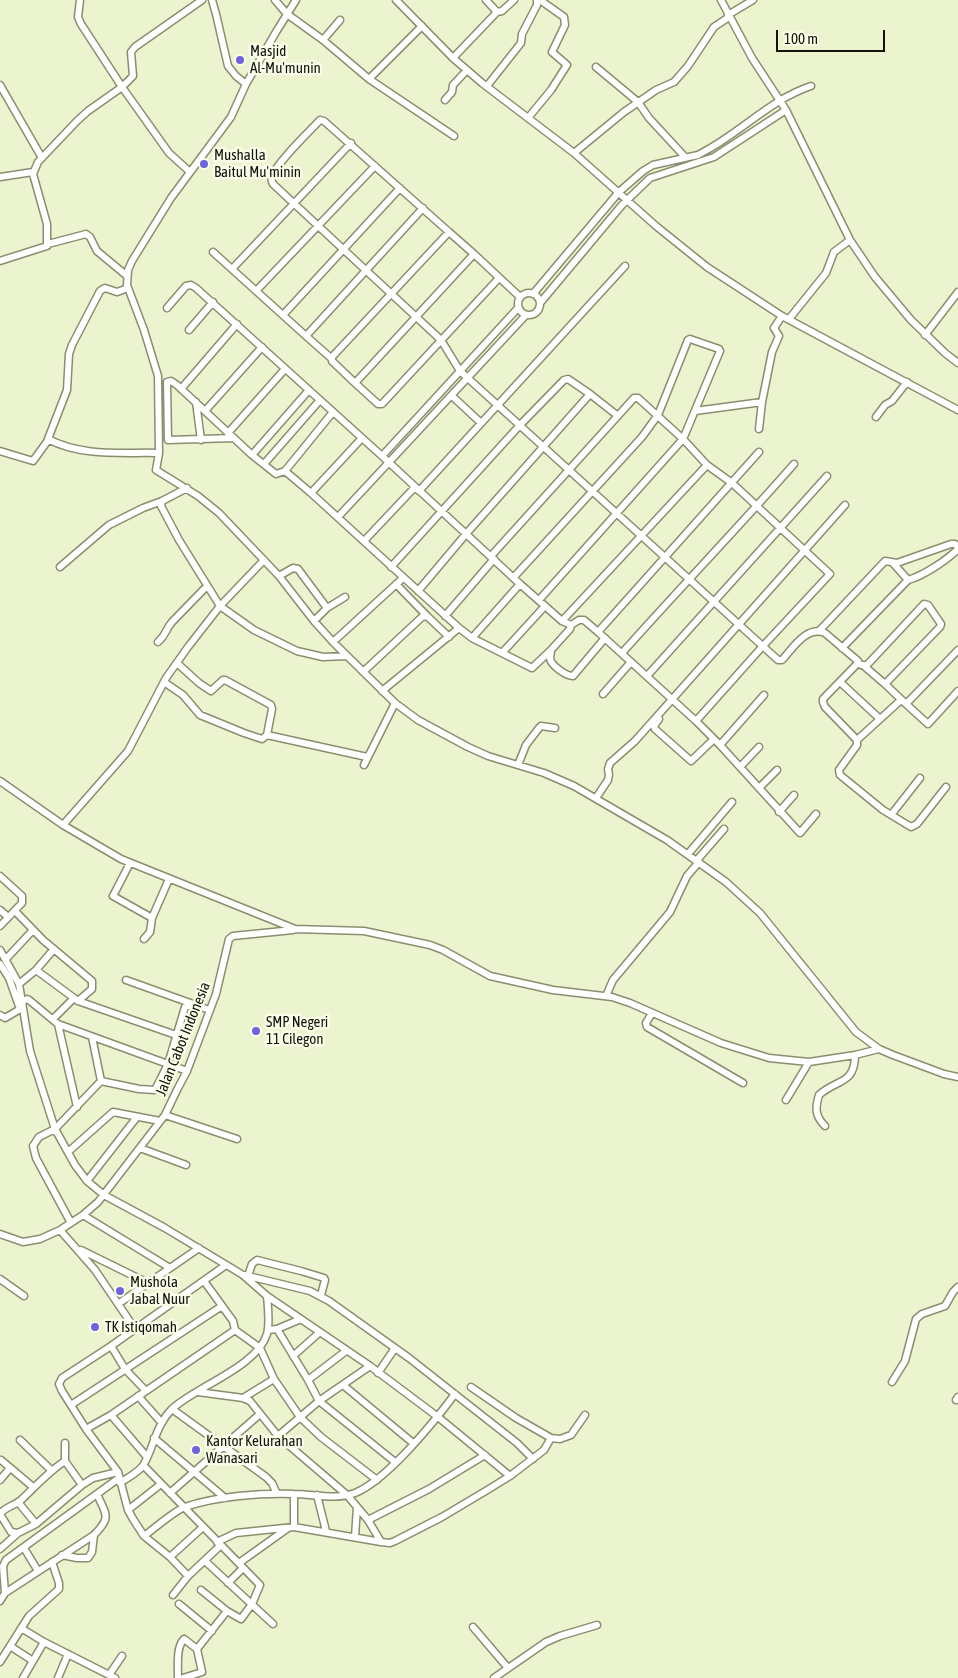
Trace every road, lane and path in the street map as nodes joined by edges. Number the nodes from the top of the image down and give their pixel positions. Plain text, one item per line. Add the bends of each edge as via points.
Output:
1 (80, 0) edge
2 (202, 0) edge
3 (212, 0) edge
4 (274, 0) edge
5 (296, 0) edge
6 (396, 0) edge
7 (486, 0) edge
8 (514, 0) edge
9 (539, 0) edge
10 (721, 0) edge
11 (753, 0) edge
12 (497, 12) junction
13 (287, 14) junction
14 (728, 16) junction
15 (340, 20) dead end
16 (422, 26) junction
17 (324, 40) junction
18 (453, 58) junction
19 (596, 67) dead end
20 (467, 70) junction
21 (369, 79) junction
22 (246, 84) junction
23 (0, 85) edge
24 (487, 86) junction
25 (811, 86) dead end
26 (122, 87) junction
27 (445, 100) dead end
28 (780, 100) junction
29 (638, 102) junction
30 (786, 110) junction
31 (528, 118) junction
32 (454, 136) dead end
33 (351, 143) junction
34 (574, 153) junction
35 (42, 158) junction
36 (685, 158) junction
37 (375, 166) junction
38 (33, 172) junction
39 (190, 172) junction
40 (0, 177) edge
41 (400, 188) junction
42 (619, 192) junction
43 (627, 200) junction
44 (293, 203) junction
45 (424, 208) junction
46 (318, 227) junction
47 (449, 232) junction
48 (850, 240) junction
49 (48, 244) junction
50 (342, 249) junction
51 (213, 252) dead end
52 (474, 254) junction
53 (0, 261) edge
54 (625, 266) dead end
55 (232, 269) junction
56 (367, 271) junction
57 (127, 276) junction
58 (499, 278) junction
59 (128, 288) junction
60 (256, 291) junction
61 (958, 292) edge
62 (392, 294) junction
63 (533, 294) junction
64 (520, 297) junction
65 (213, 302) junction
66 (540, 303) junction
67 (167, 308) dead end
68 (518, 308) junction
69 (283, 315) junction
70 (526, 315) junction
71 (417, 316) junction
72 (786, 317) junction
73 (237, 324) junction
74 (189, 330) dead end
75 (925, 335) junction
76 (306, 336) junction
77 (441, 340) junction
78 (262, 347) junction
79 (332, 360) junction
80 (958, 363) edge
81 (285, 369) junction
82 (460, 371) junction
83 (468, 379) junction
84 (907, 382) junction
85 (355, 383) junction
86 (182, 389) junction
87 (309, 390) junction
88 (590, 394) junction
89 (452, 396) junction
90 (320, 400) junction
91 (196, 402) junction
92 (762, 402) junction
93 (497, 404) junction
94 (958, 410) edge
95 (205, 411) junction
96 (695, 411) junction
97 (333, 412) junction
98 (658, 415) junction
99 (618, 416) junction
100 (876, 416) dead end
101 (480, 422) junction
102 (520, 425) junction
103 (759, 429) dead end
104 (228, 433) junction
105 (234, 438) junction
106 (362, 438) junction
107 (683, 439) junction
108 (49, 440) junction
109 (201, 440) junction
110 (544, 447) junction
111 (0, 451) edge
112 (759, 452) dead end
113 (159, 453) junction
114 (252, 455) junction
115 (382, 456) junction
116 (390, 463) junction
117 (264, 464) junction
118 (794, 464) dead end
119 (706, 465) junction
120 (569, 469) junction
121 (285, 471) junction
122 (827, 476) dead end
123 (732, 484) junction
124 (186, 488) junction
125 (417, 489) junction
126 (592, 491) junction
127 (311, 493) junction
128 (162, 501) junction
129 (845, 505) dead end
130 (756, 506) junction
131 (442, 511) junction
132 (616, 512) junction
133 (338, 518) junction
134 (780, 528) junction
135 (466, 534) junction
136 (640, 535) junction
137 (364, 541) junction
138 (958, 548) edge
139 (804, 550) junction
140 (493, 558) junction
141 (665, 558) junction
142 (264, 560) junction
143 (894, 563) junction
144 (60, 567) dead end
145 (391, 567) junction
146 (279, 576) junction
147 (514, 577) junction
148 (403, 578) junction
149 (688, 579) junction
150 (908, 580) junction
151 (396, 584) junction
152 (520, 584) junction
153 (207, 586) junction
154 (418, 591) junction
155 (345, 597) dead end
156 (539, 600) junction
157 (713, 602) junction
158 (220, 606) junction
159 (545, 606) junction
160 (327, 608) junction
161 (428, 616) junction
162 (445, 616) junction
163 (314, 621) junction
164 (562, 621) junction
165 (738, 624) junction
166 (571, 625) junction
167 (459, 628) junction
168 (820, 630) junction
169 (598, 632) junction
170 (449, 636) junction
171 (472, 638) junction
172 (606, 638) junction
173 (158, 642) dead end
174 (332, 642) junction
175 (762, 646) junction
176 (842, 648) junction
177 (551, 650) junction
178 (958, 650) edge
179 (502, 653) junction
180 (622, 653) junction
181 (346, 656) junction
182 (631, 662) junction
183 (177, 663) junction
184 (861, 664) junction
185 (363, 672) junction
186 (647, 676) junction
187 (164, 682) junction
188 (840, 682) junction
189 (885, 684) junction
190 (382, 691) junction
191 (958, 691) edge
192 (603, 694) dead end
193 (764, 695) dead end
194 (673, 700) junction
195 (904, 702) junction
196 (395, 703) junction
197 (880, 718) junction
198 (696, 721) junction
199 (555, 728) dead end
200 (267, 735) junction
201 (714, 739) junction
202 (857, 740) junction
203 (720, 746) junction
204 (759, 747) dead end
205 (367, 757) junction
206 (364, 765) dead end
207 (518, 765) junction
208 (740, 767) junction
209 (777, 770) dead end
210 (920, 778) dead end
211 (0, 780) edge
212 (760, 787) junction
213 (946, 787) dead end
214 (794, 795) dead end
215 (596, 798) junction
216 (732, 802) dead end
217 (779, 812) junction
218 (816, 814) dead end
219 (891, 815) junction
220 (63, 826) junction
221 (724, 829) dead end
222 (688, 854) junction
223 (698, 861) junction
224 (130, 863) junction
225 (0, 876) edge
226 (169, 880) junction
227 (0, 910) edge
228 (14, 911) junction
229 (8, 917) junction
230 (152, 918) junction
231 (0, 926) edge
232 (295, 929) junction
233 (33, 930) junction
234 (144, 939) dead end
235 (54, 949) junction
236 (0, 950) edge
237 (3, 962) edge
238 (36, 970) junction
239 (126, 980) dead end
240 (19, 984) junction
241 (606, 996) junction
242 (76, 1000) junction
243 (194, 1005) junction
244 (22, 1006) junction
245 (210, 1010) junction
246 (652, 1012) junction
247 (0, 1015) edge
248 (52, 1019) junction
249 (58, 1024) junction
250 (176, 1035) junction
251 (92, 1037) junction
252 (879, 1049) junction
253 (855, 1055) junction
254 (809, 1062) junction
255 (168, 1064) junction
256 (187, 1071) junction
257 (958, 1077) edge
258 (101, 1081) junction
259 (742, 1083) dead end
260 (786, 1100) dead end
261 (77, 1107) junction
262 (165, 1115) junction
263 (137, 1117) junction
264 (160, 1121) junction
265 (825, 1126) dead end
266 (55, 1129) junction
267 (237, 1139) dead end
268 (140, 1148) junction
269 (68, 1152) junction
270 (186, 1165) dead end
271 (87, 1181) junction
272 (104, 1195) junction
273 (83, 1215) junction
274 (71, 1223) junction
275 (60, 1230) junction
276 (0, 1234) edge
277 (77, 1248) junction
278 (199, 1248) junction
279 (226, 1264) junction
280 (170, 1268) junction
281 (246, 1276) junction
282 (0, 1279) edge
283 (204, 1281) junction
284 (148, 1283) junction
285 (958, 1287) edge
286 (24, 1296) dead end
287 (267, 1296) junction
288 (321, 1296) junction
289 (118, 1304) junction
290 (222, 1306) junction
291 (300, 1319) junction
292 (135, 1329) junction
293 (277, 1329) junction
294 (235, 1330) junction
295 (268, 1330) junction
296 (320, 1332) junction
297 (111, 1346) junction
298 (260, 1348) junction
299 (395, 1348) junction
300 (346, 1351) junction
301 (293, 1356) junction
302 (370, 1366) junction
303 (126, 1369) junction
304 (378, 1373) junction
305 (274, 1379) junction
306 (308, 1380) junction
307 (892, 1382) dead end
308 (343, 1385) junction
309 (471, 1387) dead end
310 (146, 1391) junction
311 (198, 1392) junction
312 (455, 1394) junction
313 (138, 1396) junction
314 (243, 1398) junction
315 (319, 1401) junction
316 (71, 1405) junction
317 (172, 1409) junction
318 (260, 1414) junction
319 (111, 1415) junction
320 (585, 1415) dead end
321 (438, 1416) junction
322 (300, 1417) junction
323 (161, 1422) junction
324 (86, 1430) junction
325 (278, 1436) junction
326 (154, 1438) junction
327 (551, 1438) junction
328 (20, 1440) dead end
329 (64, 1443) dead end
330 (413, 1443) junction
331 (224, 1447) junction
332 (485, 1455) junction
333 (147, 1457) junction
334 (533, 1459) junction
335 (1, 1460) edge
336 (65, 1461) junction
337 (395, 1462) junction
338 (144, 1466) junction
339 (10, 1468) junction
340 (51, 1470) junction
341 (195, 1472) junction
342 (510, 1476) junction
343 (119, 1478) junction
344 (0, 1480) edge
345 (377, 1480) junction
346 (161, 1484) junction
347 (82, 1485) junction
348 (33, 1487) junction
349 (170, 1493) junction
350 (97, 1494) junction
351 (277, 1494) junction
352 (294, 1494) junction
353 (317, 1495) junction
354 (347, 1495) junction
355 (225, 1498) junction
356 (18, 1502) junction
357 (357, 1507) junction
358 (183, 1508) junction
359 (128, 1510) junction
360 (0, 1514) edge
361 (368, 1520) junction
362 (36, 1524) junction
363 (203, 1527) junction
364 (292, 1527) junction
365 (326, 1531) junction
366 (18, 1533) junction
367 (94, 1535) junction
368 (144, 1536) junction
369 (355, 1537) junction
370 (380, 1542) junction
371 (219, 1543) junction
372 (24, 1548) junction
373 (0, 1549) edge
374 (62, 1555) junction
375 (170, 1557) junction
376 (205, 1561) junction
377 (52, 1562) junction
378 (241, 1566) junction
379 (38, 1571) junction
380 (188, 1576) junction
381 (228, 1583) junction
382 (201, 1590) dead end
383 (5, 1592) junction
384 (173, 1595) dead end
385 (0, 1600) edge
386 (179, 1604) dead end
387 (252, 1604) junction
388 (227, 1611) junction
389 (273, 1624) dead end
390 (597, 1625) dead end
391 (473, 1627) dead end
392 (21, 1628) junction
393 (212, 1631) junction
394 (44, 1642) junction
395 (10, 1646) junction
396 (197, 1649) junction
397 (68, 1654) junction
398 (122, 1656) dead end
399 (33, 1661) junction
400 (0, 1662) edge
401 (508, 1668) junction
402 (112, 1676) edge
403 (23, 1678) edge
404 (58, 1678) edge
405 (178, 1678) edge
406 (183, 1678) edge
407 (494, 1678) edge

1 - 26 street via 78,17 81,24
2 - 26 street via 131,52 133,76
3 - 22 street via 228,66
4 - 13 street
5 - 13 street
6 - 16 street
7 - 12 street
8 - 12 street
9 - 24 street via 522,34 521,44
9 - 31 street via 564,17 565,25 552,52 567,65
10 - 14 street
11 - 14 street
12 - 18 street
13 - 17 street
13 - 22 street
14 - 28 street
14 - 29 street via 714,27 674,82
15 - 17 street
16 - 18 street
16 - 21 street
17 - 21 street
18 - 20 street
19 - 29 street
20 - 24 street
20 - 27 street
21 - 32 street
22 - 39 street via 228,122
23 - 35 street
24 - 31 street
25 - 28 street
26 - 35 street via 88,111
26 - 39 street via 169,153
28 - 30 street
28 - 36 street via 716,146
29 - 34 street
29 - 36 street
30 - 43 street via 714,157 650,178
30 - 48 street
31 - 34 street
33 - 37 street
33 - 44 street
33 - 44 street via 320,120 272,176 273,184
34 - 42 street
35 - 38 street
36 - 42 street via 646,168
37 - 41 street
37 - 46 street
38 - 40 street
38 - 49 street via 46,218
39 - 57 street via 132,261
41 - 45 street
41 - 50 street
42 - 43 street
42 - 63 street
43 - 66 street
43 - 72 street via 694,257
44 - 46 street
44 - 55 street
45 - 47 street
45 - 56 street
46 - 50 street
46 - 60 street
47 - 52 street
47 - 62 street
48 - 72 street via 834,252 826,273
48 - 75 street via 884,288
49 - 53 street via 45,248
49 - 57 street via 88,235 96,251
50 - 56 street
50 - 69 street
51 - 55 street
52 - 58 street
52 - 71 street
54 - 93 street
55 - 60 street
56 - 62 street
56 - 76 street
57 - 59 street
58 - 64 street
58 - 77 street
59 - 108 street via 117,292 103,289 79,330 69,354 67,390
59 - 113 street via 158,376
60 - 69 street
61 - 75 street
62 - 71 street
62 - 79 street
63 - 64 street via 526,293
63 - 66 street
64 - 68 street
65 - 67 street via 191,285
65 - 73 street
65 - 74 street
66 - 70 street via 538,311
68 - 70 street
68 - 82 street
69 - 76 street
70 - 83 street
71 - 77 street
71 - 85 street
72 - 84 street
72 - 92 street via 774,328 779,336 772,352
73 - 78 street
73 - 86 street
75 - 80 street
76 - 79 street
77 - 82 street
77 - 85 street via 382,404
78 - 81 street
78 - 95 street
79 - 85 street
81 - 87 street
81 - 104 street
82 - 83 street
82 - 115 street
83 - 89 street
83 - 93 street
84 - 94 street
84 - 100 street
86 - 91 street
86 - 109 street via 171,381 167,382 168,440
87 - 90 street
87 - 114 street
88 - 99 street
88 - 102 street via 564,380
88 - 110 street
89 - 101 street
89 - 116 street
90 - 97 street
90 - 117 street
91 - 95 street
91 - 109 street
92 - 96 street
92 - 103 street
93 - 101 street
93 - 102 street
95 - 104 street
96 - 98 street via 720,351 717,347 690,339
96 - 107 street
97 - 106 street
97 - 121 street
98 - 99 street via 634,398
98 - 107 street
98 - 126 street
99 - 120 street
101 - 125 street
102 - 110 street
102 - 131 street
104 - 105 street
105 - 109 street
105 - 114 street
106 - 115 street
106 - 127 street
107 - 119 street
107 - 132 street
108 - 111 street via 33,461
108 - 113 street via 94,452
110 - 120 street
110 - 135 street
112 - 123 street
113 - 124 street via 156,470
114 - 117 street
115 - 116 street
116 - 125 street
116 - 133 street
117 - 121 street via 276,474
118 - 130 street
119 - 123 street
119 - 136 street
120 - 126 street
120 - 140 street
121 - 127 street
122 - 134 street
123 - 130 street
123 - 141 street
124 - 128 street
124 - 142 street via 218,513
125 - 131 street
125 - 137 street
126 - 132 street
126 - 147 street
127 - 133 street
128 - 144 street via 109,526
128 - 153 street via 161,506
129 - 139 street
130 - 134 street
130 - 149 street
131 - 135 street
131 - 145 street
132 - 136 street
132 - 156 street
133 - 137 street
134 - 139 street
134 - 157 street
135 - 140 street
135 - 154 street
136 - 141 street
136 - 164 street
137 - 145 street
138 - 143 street via 950,544
138 - 150 street via 931,569
139 - 165 street
139 - 175 street via 829,576
140 - 147 street
140 - 162 street
141 - 149 street
141 - 169 street
142 - 146 street
142 - 158 street
143 - 150 street
143 - 168 street via 885,561
145 - 148 street
146 - 160 street via 298,569
146 - 163 street
147 - 152 street
148 - 151 street
148 - 154 street
149 - 157 street
149 - 180 street
150 - 176 street
151 - 161 street
151 - 174 street
152 - 156 street
152 - 171 street
153 - 158 street
153 - 173 street via 168,626 166,634
154 - 162 street
155 - 160 street
156 - 159 street
157 - 165 street
157 - 186 street
158 - 181 street via 260,633 297,651 323,657
158 - 183 street
159 - 164 street
159 - 179 street
160 - 163 street
161 - 170 street
161 - 185 street via 422,617
162 - 167 street
163 - 174 street
164 - 166 street
165 - 175 street
165 - 194 street
166 - 169 street via 584,620
166 - 177 street
167 - 170 street
167 - 171 street
168 - 175 street via 807,633 782,660
168 - 176 street
169 - 172 street
170 - 190 street
171 - 179 street
172 - 177 street via 573,676 552,664
172 - 180 street
174 - 181 street
175 - 198 street
176 - 184 street
177 - 179 street via 532,668
178 - 195 street
180 - 182 street
181 - 185 street
182 - 186 street
182 - 192 street
183 - 187 street
183 - 200 street via 210,691 226,680 271,705
184 - 188 street
184 - 189 street
184 - 189 street via 867,665 924,604 928,605 940,627
185 - 190 street
186 - 194 street
187 - 200 street via 206,718 260,738
187 - 220 street via 128,751
188 - 197 street
188 - 202 street via 823,699 823,705
189 - 195 street
190 - 196 street
191 - 195 street via 928,724
193 - 203 street
194 - 198 street
194 - 201 street via 655,724 655,729 691,761
194 - 215 street via 631,746 610,763 608,780
195 - 197 street
196 - 205 street
196 - 207 street via 418,720 468,747
197 - 202 street
198 - 201 street
199 - 207 street via 539,728 526,745
200 - 205 street
201 - 203 street
202 - 219 street via 838,773
203 - 208 street
204 - 208 street
205 - 206 street
207 - 215 street via 544,773
208 - 212 street
209 - 212 street
210 - 219 street
211 - 220 street
212 - 217 street
213 - 219 street via 915,826 911,827
214 - 217 street
215 - 222 street
216 - 222 street
217 - 218 street via 800,834
220 - 224 street
221 - 223 street
222 - 223 street
223 - 241 street via 670,912 618,973
223 - 252 street via 760,913 851,1027
224 - 226 street
224 - 230 street via 113,896
225 - 228 street via 23,898
226 - 230 street
226 - 232 street
227 - 229 street
228 - 229 street
228 - 233 street
229 - 231 street
230 - 234 street
232 - 241 street via 383,934 444,950 480,972 503,980
232 - 245 street, Jalan Cabot Indonesia via 230,938 219,987
233 - 235 street
233 - 237 street
235 - 238 street
235 - 242 street via 93,982 92,989
236 - 237 street
237 - 240 street
237 - 244 street
238 - 240 street
238 - 242 street
239 - 243 street
240 - 244 street
241 - 246 street
242 - 248 street
242 - 250 street
243 - 245 street
243 - 250 street via 185,1007
244 - 247 street via 7,1017
244 - 248 street via 27,999
244 - 266 street via 30,1051
245 - 256 street, Jalan Cabot Indonesia
246 - 254 street via 757,1056
246 - 259 street via 647,1027
248 - 249 street
249 - 251 street
249 - 261 street
250 - 255 street
251 - 255 street
251 - 258 street
252 - 253 street
252 - 257 street
253 - 254 street
253 - 265 street via 851,1074 819,1095 817,1117
254 - 260 street
255 - 256 street
255 - 258 street via 154,1090
256 - 262 street, Jalan Cabot Indonesia
258 - 261 street
261 - 266 street
262 - 264 street, Jalan Cabot Indonesia
262 - 267 street
263 - 264 street
263 - 269 street via 112,1112
263 - 271 street
264 - 268 street, Jalan Cabot Indonesia
266 - 269 street
266 - 274 street via 39,1137 33,1150
268 - 270 street
268 - 272 street, Jalan Cabot Indonesia
269 - 271 street
271 - 272 street
272 - 273 street, Jalan Cabot Indonesia
272 - 278 street
273 - 274 street, Jalan Cabot Indonesia
273 - 280 street
274 - 275 street, Jalan Cabot Indonesia
275 - 276 street, Jalan Cabot Indonesia via 30,1242
275 - 277 street
277 - 284 street
277 - 289 street
278 - 279 street
278 - 280 street
279 - 281 street
279 - 283 street
280 - 284 street
281 - 287 street
281 - 288 street
281 - 288 street via 257,1260 301,1271 324,1278
282 - 286 street
283 - 290 street
283 - 292 street
284 - 289 street
285 - 307 street via 945,1306 916,1318 905,1361
287 - 291 street
287 - 295 street
288 - 299 street
289 - 292 street
290 - 294 street via 233,1321
290 - 303 street
291 - 293 street
291 - 296 street
292 - 297 street
293 - 295 street
293 - 301 street
294 - 298 street
294 - 310 street
295 - 298 street
296 - 300 street
296 - 301 street
297 - 303 street
297 - 316 street via 60,1380 60,1389
298 - 305 street
298 - 311 street via 239,1366
299 - 304 street
299 - 312 street
300 - 302 street
300 - 306 street
301 - 306 street
302 - 304 street
302 - 308 street
303 - 310 street
303 - 316 street
304 - 321 street
305 - 314 street
305 - 322 street
306 - 315 street
308 - 315 street
308 - 330 street
309 - 327 street
310 - 313 street
311 - 314 street
311 - 317 street
312 - 321 street
312 - 334 street
313 - 319 street
313 - 323 street
314 - 318 street via 250,1401
315 - 322 street
315 - 337 street
316 - 324 street
317 - 323 street
317 - 331 street
318 - 325 street
318 - 331 street
319 - 324 street
319 - 333 street
320 - 327 street via 571,1434
321 - 330 street
321 - 332 street
322 - 325 street
322 - 345 street
323 - 326 street
324 - 343 street
325 - 354 street
326 - 333 street
326 - 341 street
327 - 334 street
328 - 340 street
329 - 336 street
330 - 337 street
331 - 341 street
331 - 351 street via 266,1477
332 - 342 street
332 - 361 street via 429,1489
333 - 338 street
334 - 342 street
335 - 339 street
336 - 340 street
336 - 347 street
337 - 345 street
338 - 343 street
338 - 346 street
339 - 344 street
339 - 348 street
340 - 348 street
341 - 349 street
341 - 355 street
342 - 370 street via 395,1541
343 - 347 street via 93,1478
343 - 350 street
343 - 359 street
345 - 354 street
346 - 349 street
346 - 359 street
347 - 362 street
348 - 356 street
349 - 358 street
350 - 367 street via 106,1520
350 - 372 street
351 - 352 street
351 - 355 street
352 - 353 street
352 - 364 street
353 - 354 street
353 - 365 street
354 - 357 street
355 - 358 street
356 - 360 street
356 - 362 street
357 - 361 street
357 - 369 street
358 - 363 street
358 - 368 street
359 - 368 street
360 - 366 street via 11,1532
361 - 370 street
362 - 366 street
363 - 371 street
363 - 375 street
364 - 365 street
364 - 371 street via 236,1533
364 - 378 street
365 - 369 street
366 - 373 street
367 - 374 street
367 - 374 street via 88,1558
368 - 375 street
369 - 370 street
371 - 376 street
371 - 378 street
372 - 379 street
372 - 383 street via 3,1565
374 - 377 street
375 - 380 street
376 - 380 street
376 - 381 street
377 - 379 street
377 - 392 street via 59,1589 35,1610
378 - 381 street
378 - 387 street via 259,1584
379 - 383 street
380 - 384 street
381 - 387 street
382 - 388 street
383 - 385 street
386 - 393 street
387 - 388 street via 241,1619
387 - 389 street
388 - 393 street
390 - 401 street via 546,1642
391 - 401 street
392 - 394 street
392 - 395 street
393 - 396 street
394 - 397 street
394 - 399 street
395 - 399 street
395 - 400 street
396 - 405 street via 187,1639 182,1640
396 - 406 street via 202,1672
397 - 402 street
397 - 404 street
398 - 402 street
399 - 403 street
401 - 407 street

